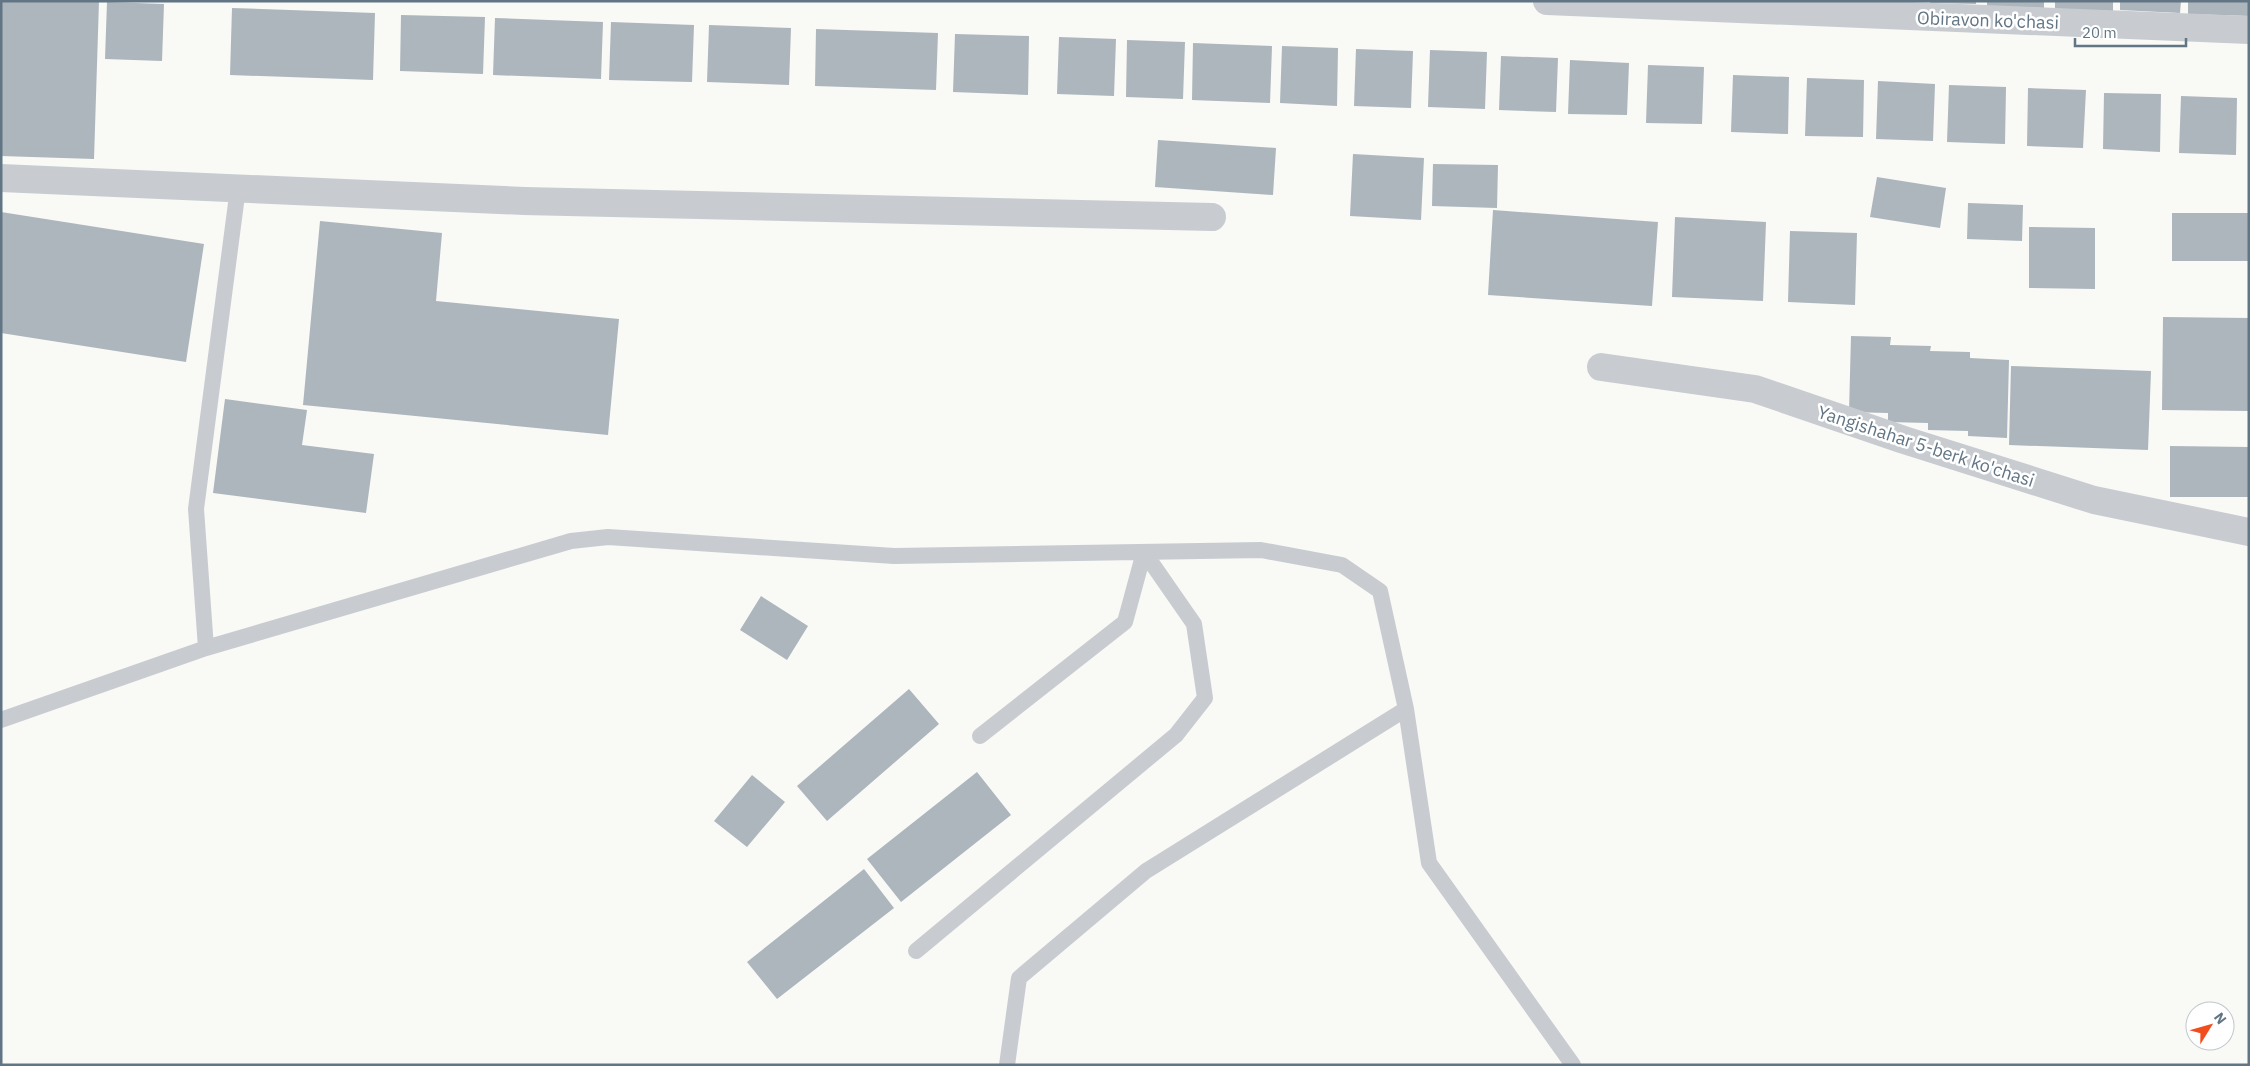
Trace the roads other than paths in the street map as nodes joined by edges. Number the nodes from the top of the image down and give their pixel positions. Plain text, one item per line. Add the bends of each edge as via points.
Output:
1 (1547, 1) edge
2 (2249, 30) edge
3 (1, 178) edge
4 (238, 188) junction
5 (1212, 217) dead end
6 (1601, 367) dead end
7 (2249, 532) edge
8 (1144, 552) junction
9 (206, 648) junction
10 (1406, 709) junction
11 (1, 720) edge
12 (980, 736) dead end
13 (916, 951) dead end
14 (1008, 1065) edge
15 (1573, 1065) edge

1 - 2 street, Obiravon ko'chasi
3 - 4 street
4 - 5 street via 524,201
4 - 9 lane via 196,508
6 - 7 street, Yangishahar 5-berk ko'chasi via 1755,389 2094,500
8 - 9 lane via 894,556 608,537 571,541
8 - 10 lane via 1261,550 1342,565 1380,592
8 - 12 lane via 1125,622
8 - 13 lane via 1194,624 1205,698 1176,735
9 - 11 lane
10 - 14 lane via 1146,871 1019,978
10 - 15 lane via 1429,863

